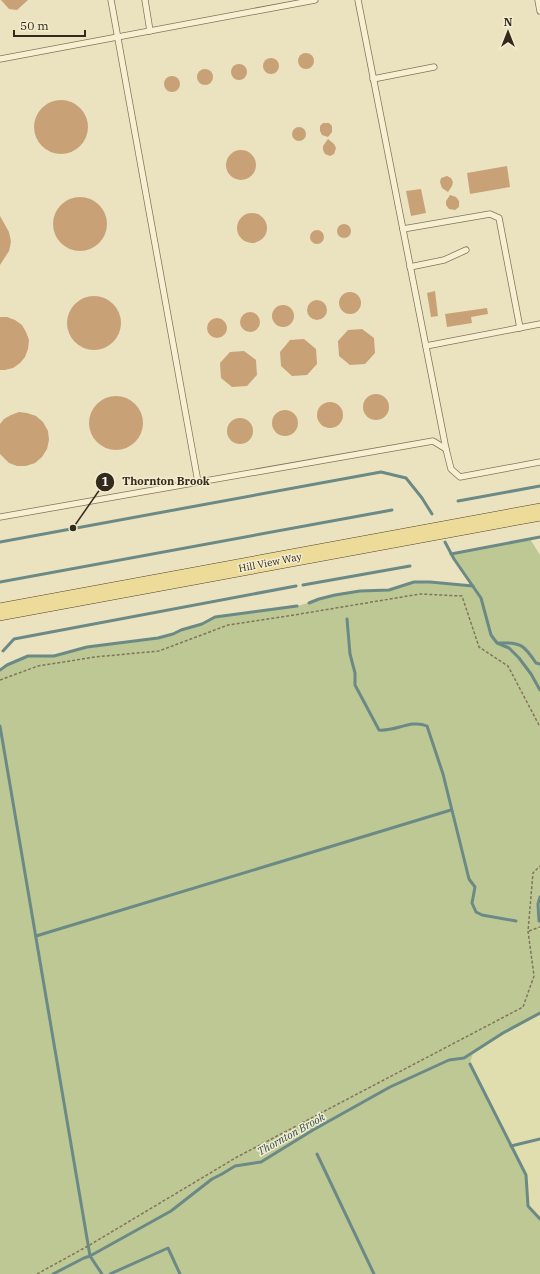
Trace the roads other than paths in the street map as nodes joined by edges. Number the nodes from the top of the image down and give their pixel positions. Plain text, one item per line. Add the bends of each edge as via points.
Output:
1 (111, 0) edge
2 (145, 0) edge
3 (315, 0) edge
4 (358, 0) edge
5 (538, 0) edge
6 (540, 11) edge
7 (150, 31) junction
8 (118, 37) junction
9 (0, 59) edge
10 (434, 67) dead end
11 (373, 78) junction
12 (403, 229) junction
13 (466, 250) dead end
14 (410, 267) junction
15 (540, 324) edge
16 (520, 328) junction
17 (426, 346) junction
18 (446, 449) junction
19 (540, 462) edge
20 (198, 482) junction
21 (540, 512) edge
22 (0, 517) edge
23 (0, 612) edge

1 - 8 lane
2 - 7 lane
3 - 7 lane
4 - 11 lane
5 - 6 lane
7 - 8 lane
8 - 9 lane
8 - 20 lane
10 - 11 lane
11 - 12 lane
12 - 14 lane
12 - 16 lane via 490,214 499,218
13 - 14 lane via 444,260
14 - 17 lane
15 - 16 lane
16 - 17 lane
17 - 18 lane
18 - 19 lane via 451,469 460,477
18 - 20 lane via 433,441
20 - 22 lane
21 - 23 main road, Hill View Way

